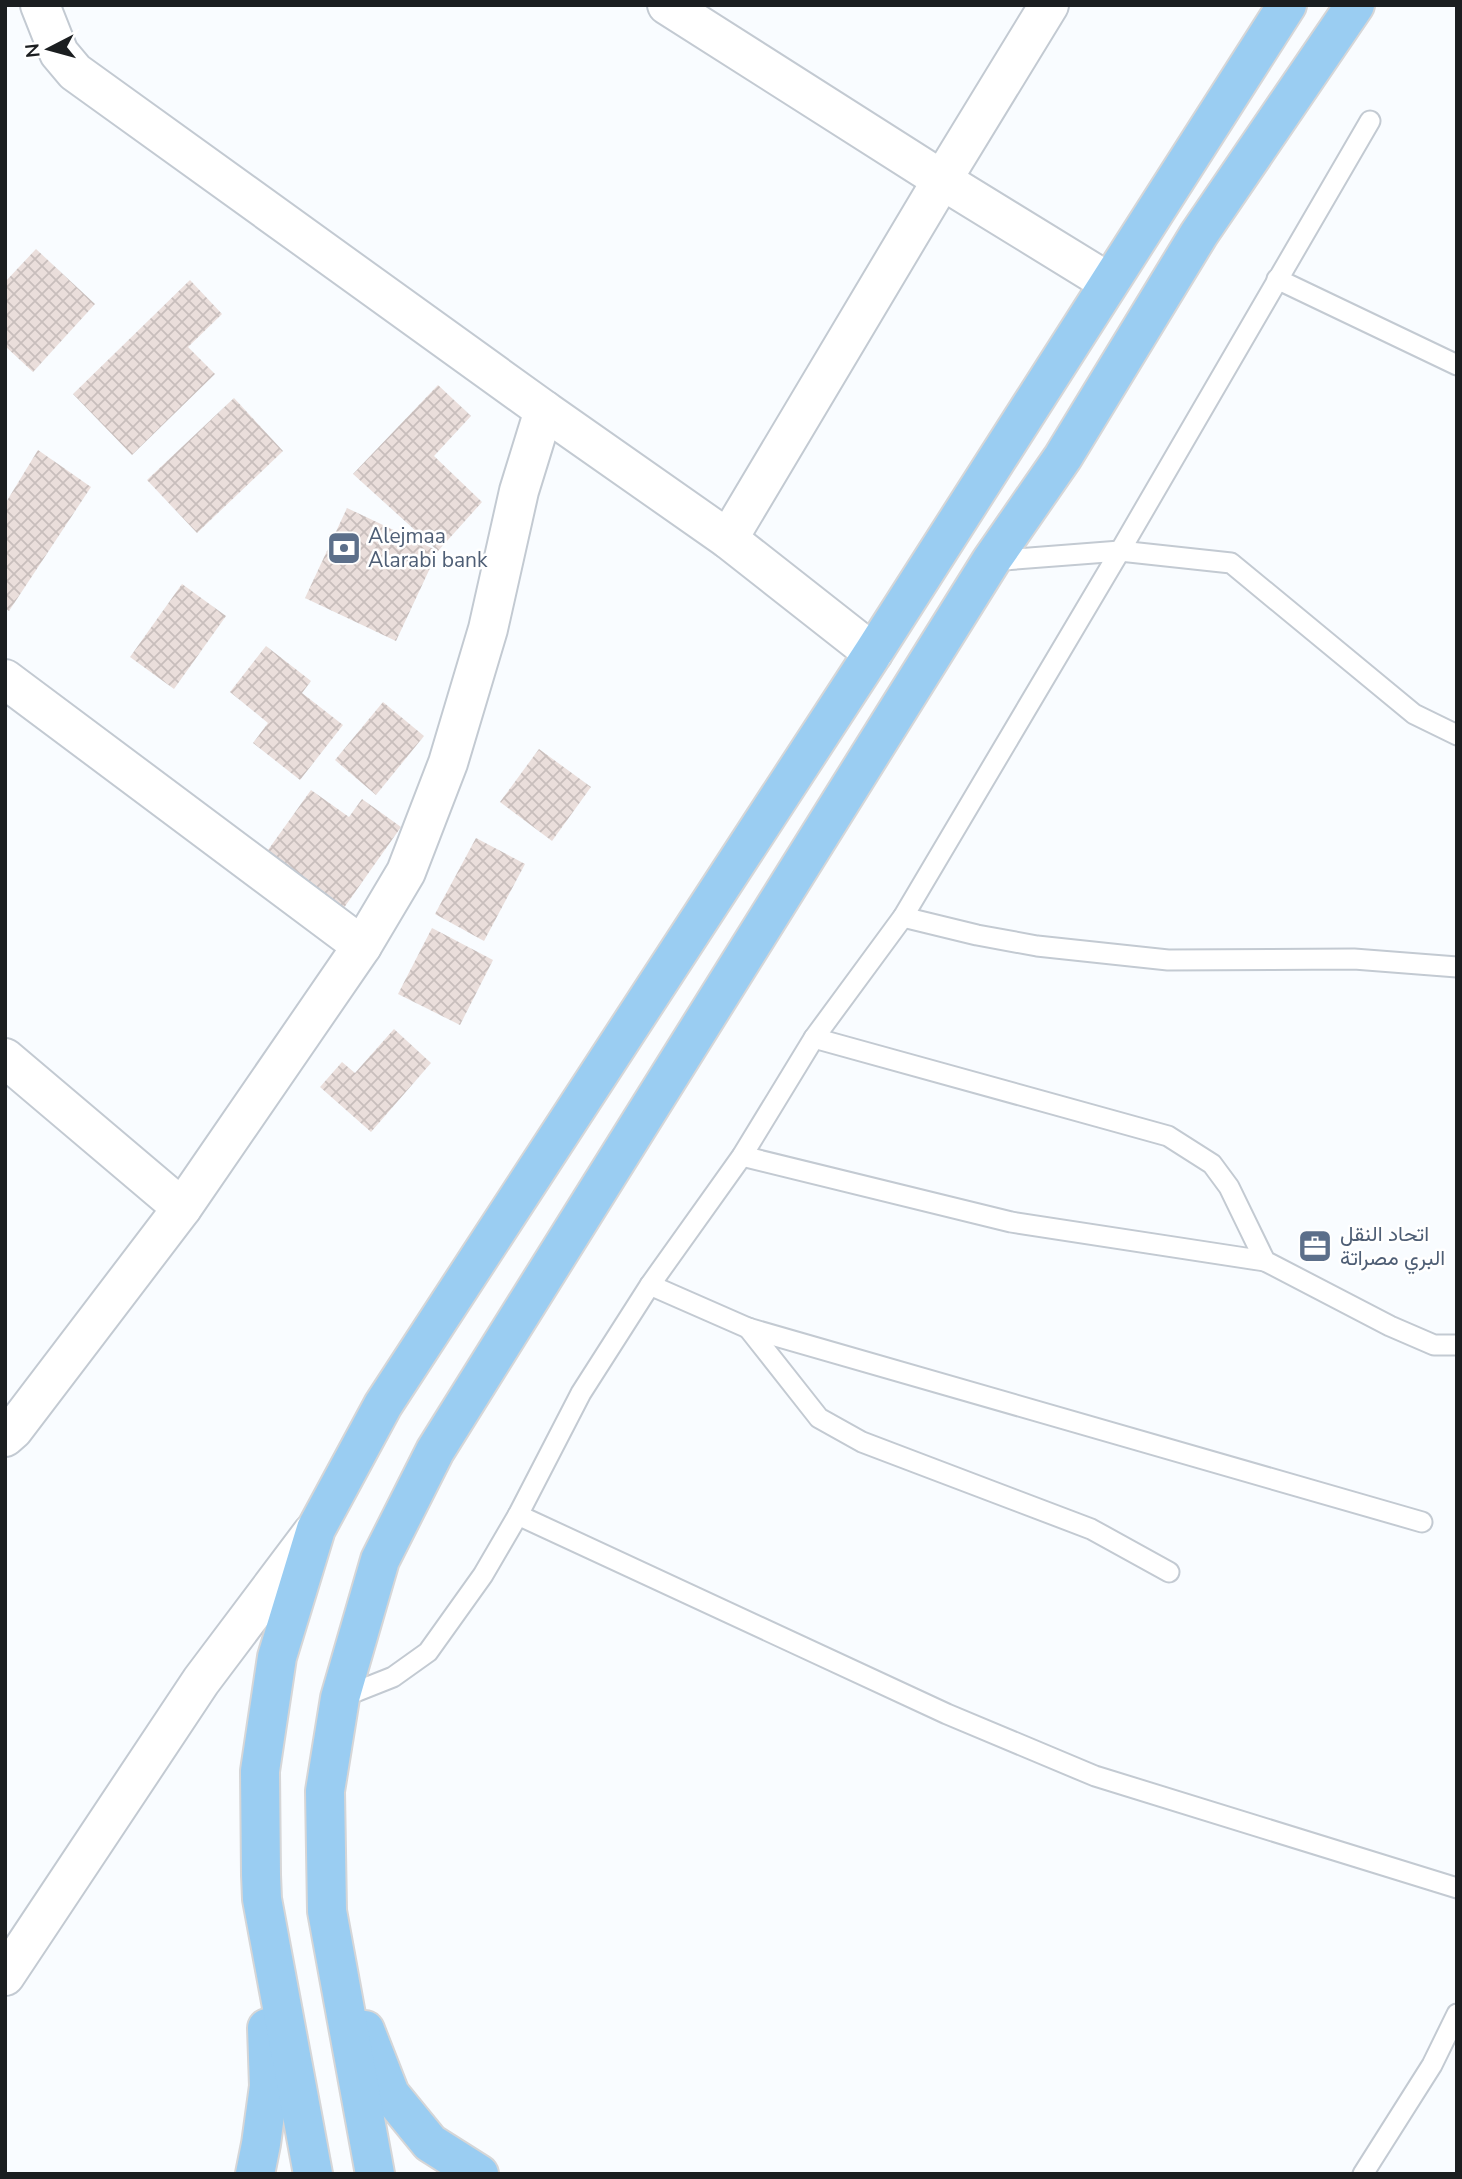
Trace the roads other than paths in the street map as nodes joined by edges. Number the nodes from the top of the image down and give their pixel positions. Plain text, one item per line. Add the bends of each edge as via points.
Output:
1 (40, 5) edge
2 (667, 5) edge
3 (1049, 5) edge
4 (1287, 5) edge
5 (1355, 5) edge
6 (1370, 121) dead end
7 (942, 180) junction
8 (1277, 279) junction
9 (1108, 282) junction
10 (1457, 365) edge
11 (544, 410) junction
12 (728, 539) junction
13 (1120, 551) junction
14 (991, 561) junction
15 (873, 653) junction
16 (5, 679) edge
17 (1457, 735) edge
18 (903, 917) junction
19 (362, 946) junction
20 (1457, 967) edge
21 (814, 1038) junction
22 (5, 1058) edge
23 (741, 1156) junction
24 (181, 1208) junction
25 (1265, 1261) junction
26 (650, 1285) junction
27 (748, 1328) junction
28 (1457, 1345) edge
29 (5, 1437) edge
30 (518, 1515) junction
31 (1422, 1522) dead end
32 (316, 1529) junction
33 (1169, 1572) dead end
34 (340, 1698) junction
35 (261, 1875) junction
36 (1457, 1888) edge
37 (327, 1911) junction
38 (5, 1976) edge
39 (1457, 2014) edge
40 (255, 2174) edge
41 (313, 2174) edge
42 (375, 2174) edge
43 (479, 2174) edge
44 (1363, 2174) edge

1 - 11 street via 59,53 75,72
2 - 7 street
3 - 7 street
4 - 9 main road
5 - 14 main road via 1199,234 1063,457
6 - 8 lane
7 - 9 street
7 - 12 street
8 - 10 lane
8 - 13 lane
9 - 15 main road
11 - 12 street
11 - 19 street via 448,763 407,872
12 - 15 street
13 - 14 lane
13 - 17 lane via 1231,563 1414,714
13 - 18 lane
14 - 34 main road via 435,1451 380,1560
15 - 32 main road via 383,1405
16 - 19 street
18 - 20 lane via 1037,946 1168,960 1354,959
18 - 21 lane
19 - 24 street
21 - 23 lane
21 - 25 lane via 1168,1136 1212,1164 1229,1187
22 - 24 street
23 - 25 lane via 1011,1222
23 - 26 lane
24 - 29 street
25 - 28 lane via 1423,1341
26 - 27 lane
26 - 30 lane via 581,1393
27 - 31 lane
27 - 33 lane via 819,1418 862,1441 1091,1529
30 - 34 lane via 483,1575 428,1652 393,1677
30 - 36 lane via 947,1714 1095,1776
32 - 35 main road via 277,1657 260,1771
32 - 38 street via 201,1681
34 - 37 main road via 325,1791
35 - 40 main road via 269,2086
35 - 41 main road
37 - 42 main road
37 - 43 main road via 390,2094 430,2143
39 - 44 lane via 1432,2065

